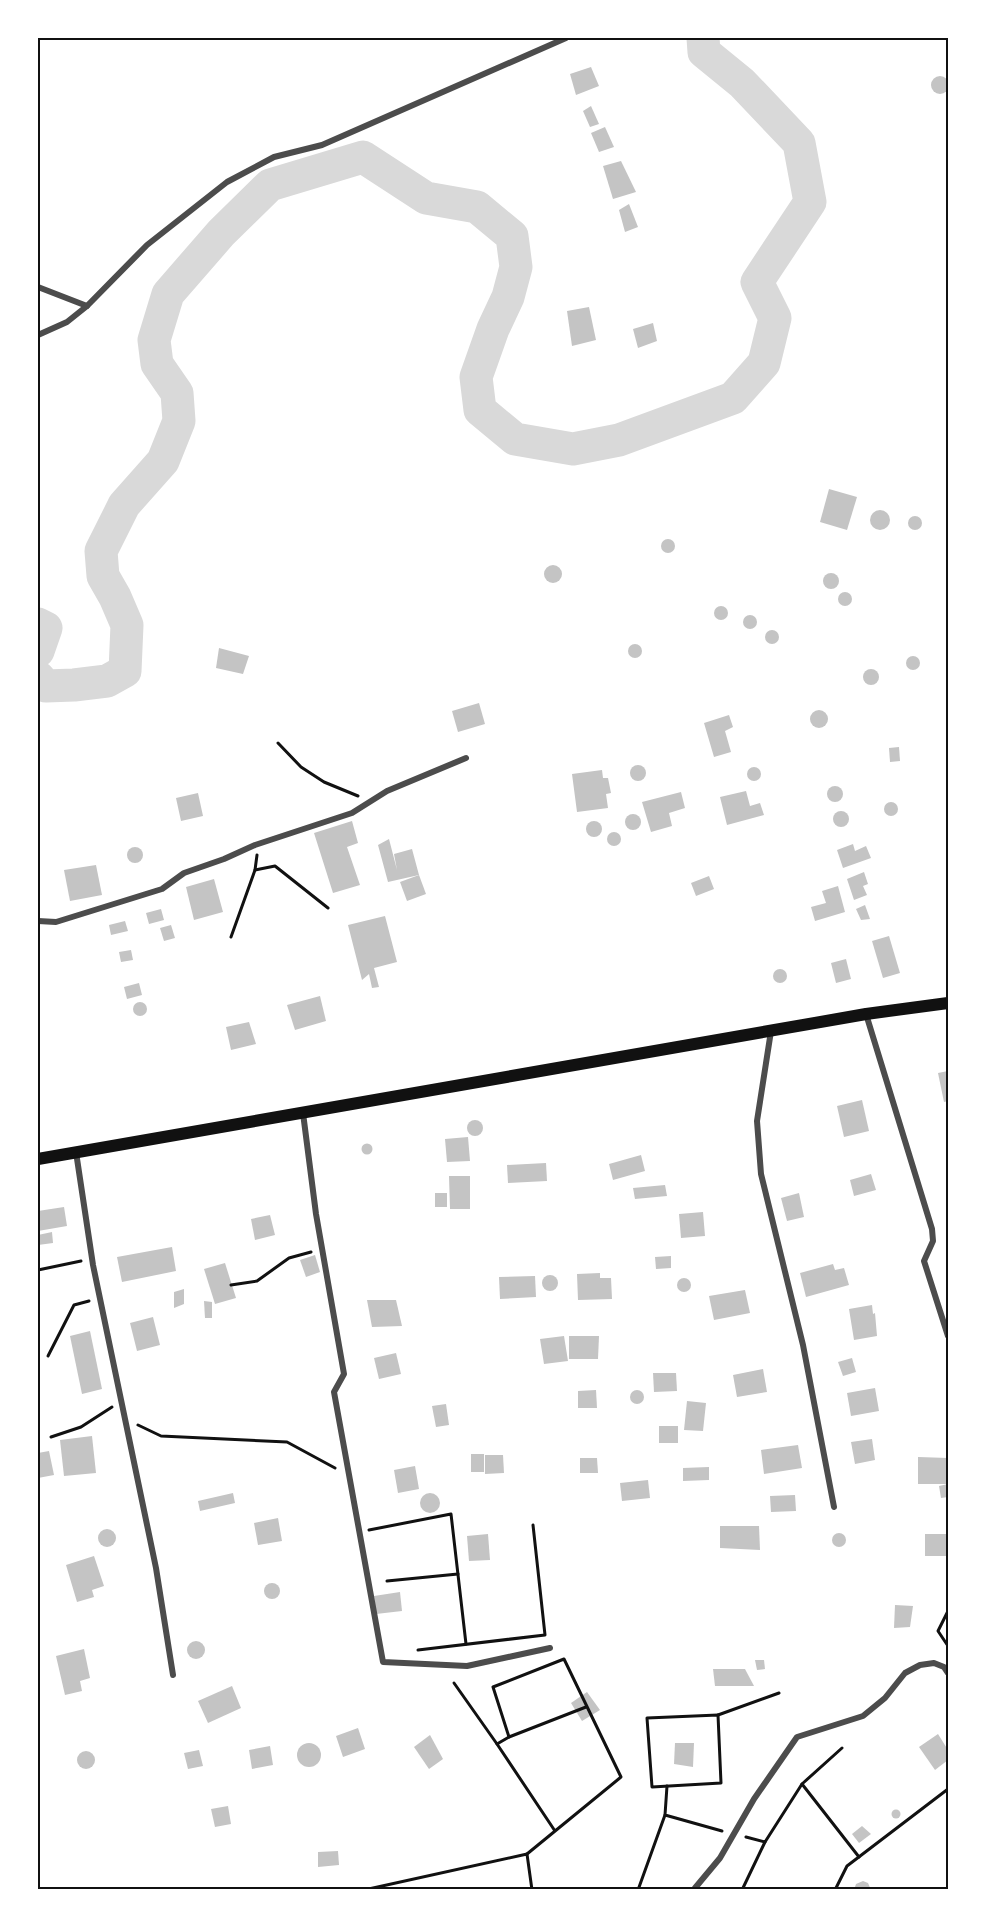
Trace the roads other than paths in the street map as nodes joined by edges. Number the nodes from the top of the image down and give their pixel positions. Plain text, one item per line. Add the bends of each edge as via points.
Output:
1 (566, 38) edge
2 (38, 287) edge
3 (87, 306) junction
4 (38, 335) edge
5 (466, 758) dead end
6 (38, 921) edge
7 (948, 1003) edge
8 (866, 1014) junction
9 (771, 1031) junction
10 (303, 1113) junction
11 (38, 1152) edge
12 (76, 1152) junction
13 (56, 1156) junction
14 (38, 1159) edge
15 (948, 1336) edge
16 (834, 1507) dead end
17 (550, 1648) dead end
18 (948, 1673) edge
19 (173, 1675) dead end
20 (695, 1888) dead end

1 - 3 street via 322,145 274,157 227,182 147,245
2 - 3 street
3 - 4 street via 67,322
5 - 6 street via 387,791 352,813 184,873 162,889 56,922
7 - 8 main road
8 - 9 main road
8 - 15 street via 932,1228 933,1240 924,1261
9 - 10 main road
9 - 16 street via 757,1121 761,1174 802,1345
10 - 12 main road
10 - 17 street via 344,1374 334,1392 383,1662 467,1666
11 - 13 street
12 - 13 main road
12 - 19 street via 92,1259 156,1568
13 - 14 main road
18 - 20 street via 934,1663 920,1665 905,1673 885,1698 863,1716 797,1737 720,1858

